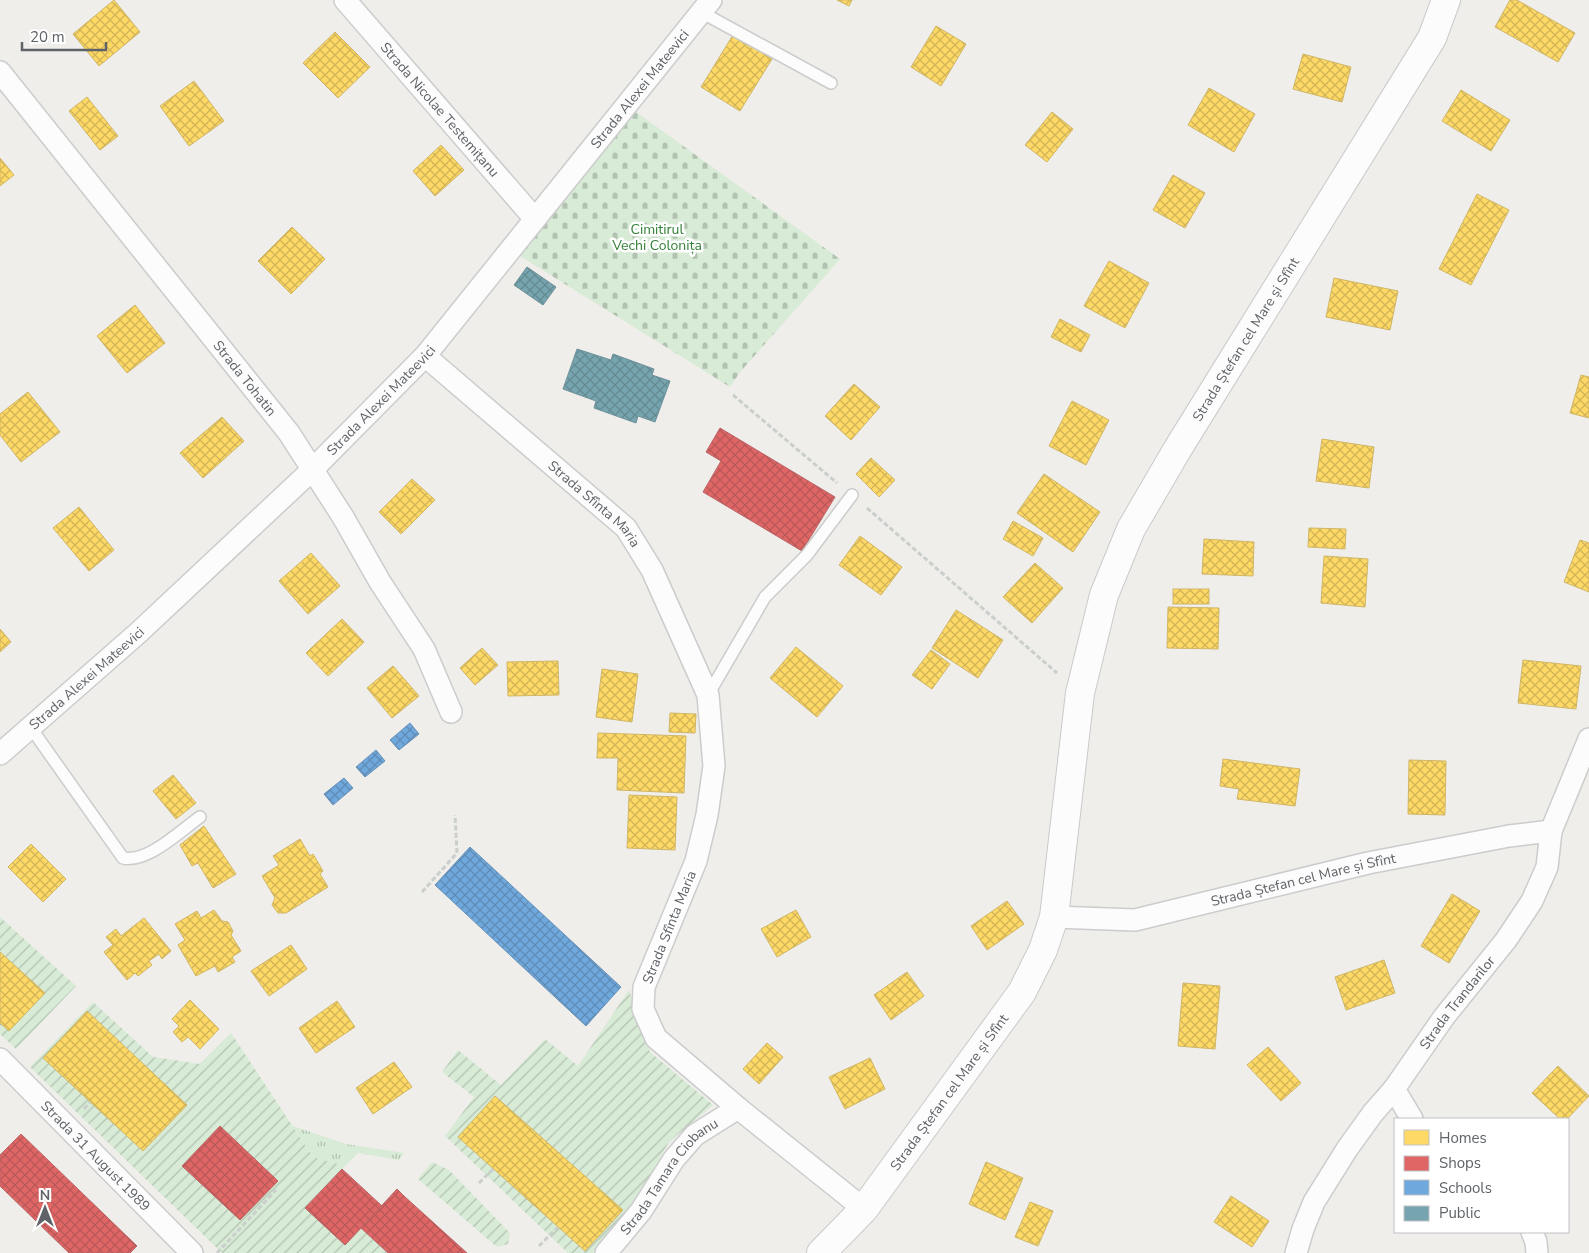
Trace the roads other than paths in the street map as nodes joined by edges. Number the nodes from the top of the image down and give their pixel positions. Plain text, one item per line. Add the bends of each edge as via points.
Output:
1 (345, 0) edge
2 (1446, 0) edge
3 (706, 6) edge
4 (0, 72) edge
5 (831, 83) dead end
6 (535, 219) junction
7 (425, 356) junction
8 (312, 470) junction
9 (852, 495) road end
10 (708, 695) junction
11 (451, 712) dead end
12 (31, 728) junction
13 (1589, 739) edge
14 (0, 754) edge
15 (200, 816) dead end
16 (1551, 832) junction
17 (1054, 917) junction
18 (0, 1059) edge
19 (1394, 1089) junction
20 (738, 1108) junction
21 (1411, 1118) edge
22 (864, 1209) junction
23 (1532, 1233) edge
24 (192, 1253) edge
25 (606, 1253) edge
26 (821, 1253) edge
27 (1296, 1253) edge
28 (1537, 1253) edge

1 - 6 street, Strada Nicolae Testemițanu
2 - 17 street, Strada Ștefan cel Mare și Sfînt via 1432,38 1131,529 1104,595 1080,693
3 - 5 lane
3 - 6 street, Strada Alexei Mateevici
4 - 8 street, Strada Tohatin via 289,433
6 - 7 street, Strada Alexei Mateevici
7 - 8 street, Strada Alexei Mateevici
7 - 10 street, Strada Sfînta Maria via 626,528 652,570
8 - 11 street, Strada Tohatin via 424,649
8 - 12 street, Strada Alexei Mateevici
9 - 10 lane via 807,555 765,597
10 - 20 street, Strada Sfînta Maria via 714,766 707,815 696,861 644,987 643,1009 656,1038
12 - 14 street, Strada Alexei Mateevici
12 - 15 lane via 123,858 130,860 149,854
13 - 16 street, Strada Trandarilor
16 - 17 street, Strada Ștefan cel Mare și Sfînt via 1509,836 1368,863 1135,920
16 - 19 street, Strada Trandarilor via 1547,867 1532,901
17 - 22 street, Strada Ștefan cel Mare și Sfînt via 1043,950 1022,992
18 - 24 street, Strada 31 August 1989
19 - 21 street
19 - 27 street, Strada Trandarilor via 1347,1149 1314,1202
20 - 22 street, Strada Sfînta Maria
20 - 25 street, Strada Tamara Ciobanu via 690,1141 674,1159 641,1211
22 - 26 street, Strada Ștefan cel Mare și Sfînt
23 - 28 street

